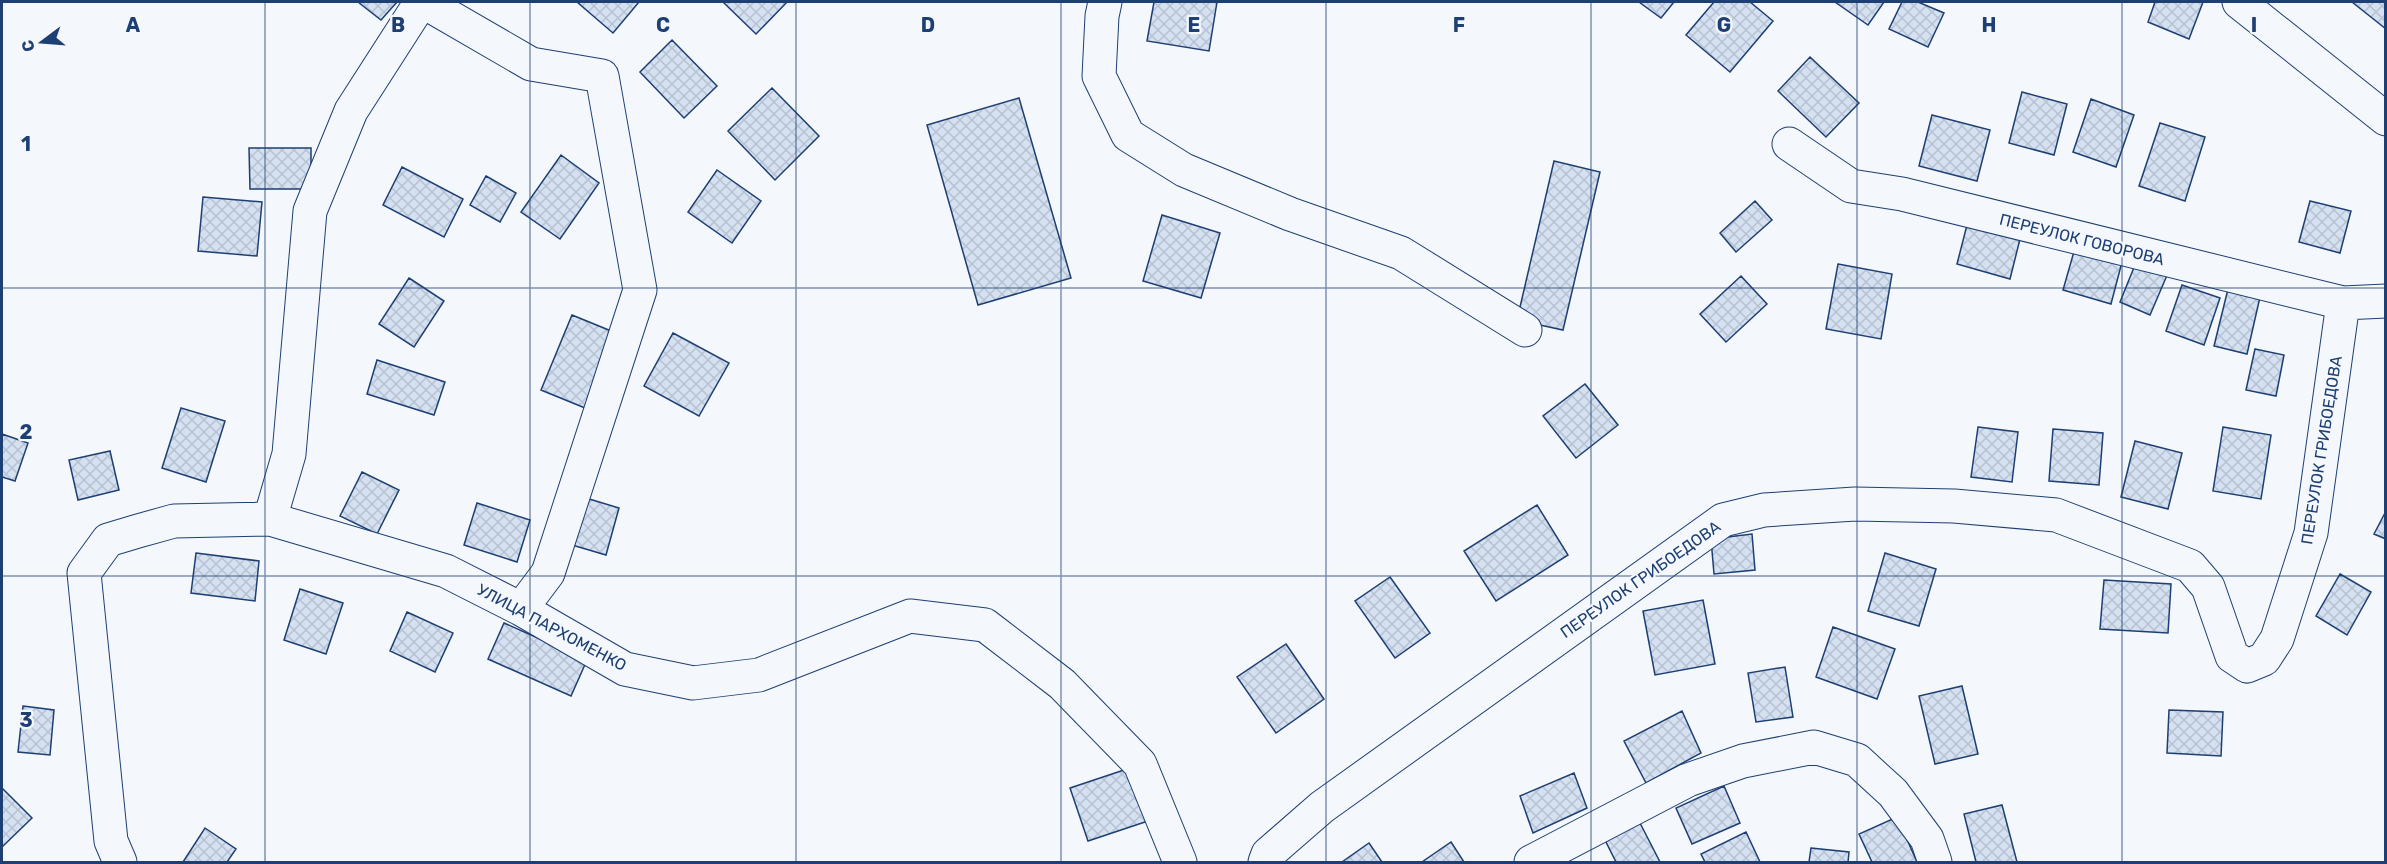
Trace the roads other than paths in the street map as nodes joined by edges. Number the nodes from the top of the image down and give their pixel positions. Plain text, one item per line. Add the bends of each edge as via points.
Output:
1 (422, 2) edge
2 (1105, 2) edge
3 (2239, 2) edge
4 (2385, 119) edge
5 (1789, 144) dead end
6 (2385, 301) edge
7 (2343, 303) junction
8 (1525, 330) dead end
9 (270, 519) junction
10 (521, 609) junction
11 (120, 862) edge
12 (1180, 862) edge
13 (1265, 862) edge
14 (1531, 862) edge
15 (1935, 862) edge

1 - 9 street via 351,111 310,211 289,454
1 - 10 street via 531,64 602,76 640,290 548,573
2 - 8 street via 1099,76 1128,135 1184,170 1290,214 1401,253
3 - 4 street
5 - 7 street, ПЕРЕУЛОК ГОВОРОВА via 1851,186 1902,194
6 - 7 street, ПЕРЕУЛОК ГОВОРОВА
7 - 13 street, ПЕРЕУЛОК ГРИБОЕДОВА via 2311,533 2277,639 2264,659 2247,666 2232,656 2208,587 2190,567 2056,515 1954,506 1866,504 1764,510 1723,520 1322,807 1268,854
9 - 10 street, УЛИЦА ПАРХОМЕНКО via 446,571
9 - 11 street, УЛИЦА ПАРХОМЕНКО via 174,521 138,531 108,540 84,573 111,841
10 - 12 street, УЛИЦА ПАРХОМЕНКО via 625,669 693,683 759,675 910,616 984,625 1062,684 1140,765
14 - 15 street via 1688,780 1743,762 1814,747 1857,760 1893,793 1927,839

